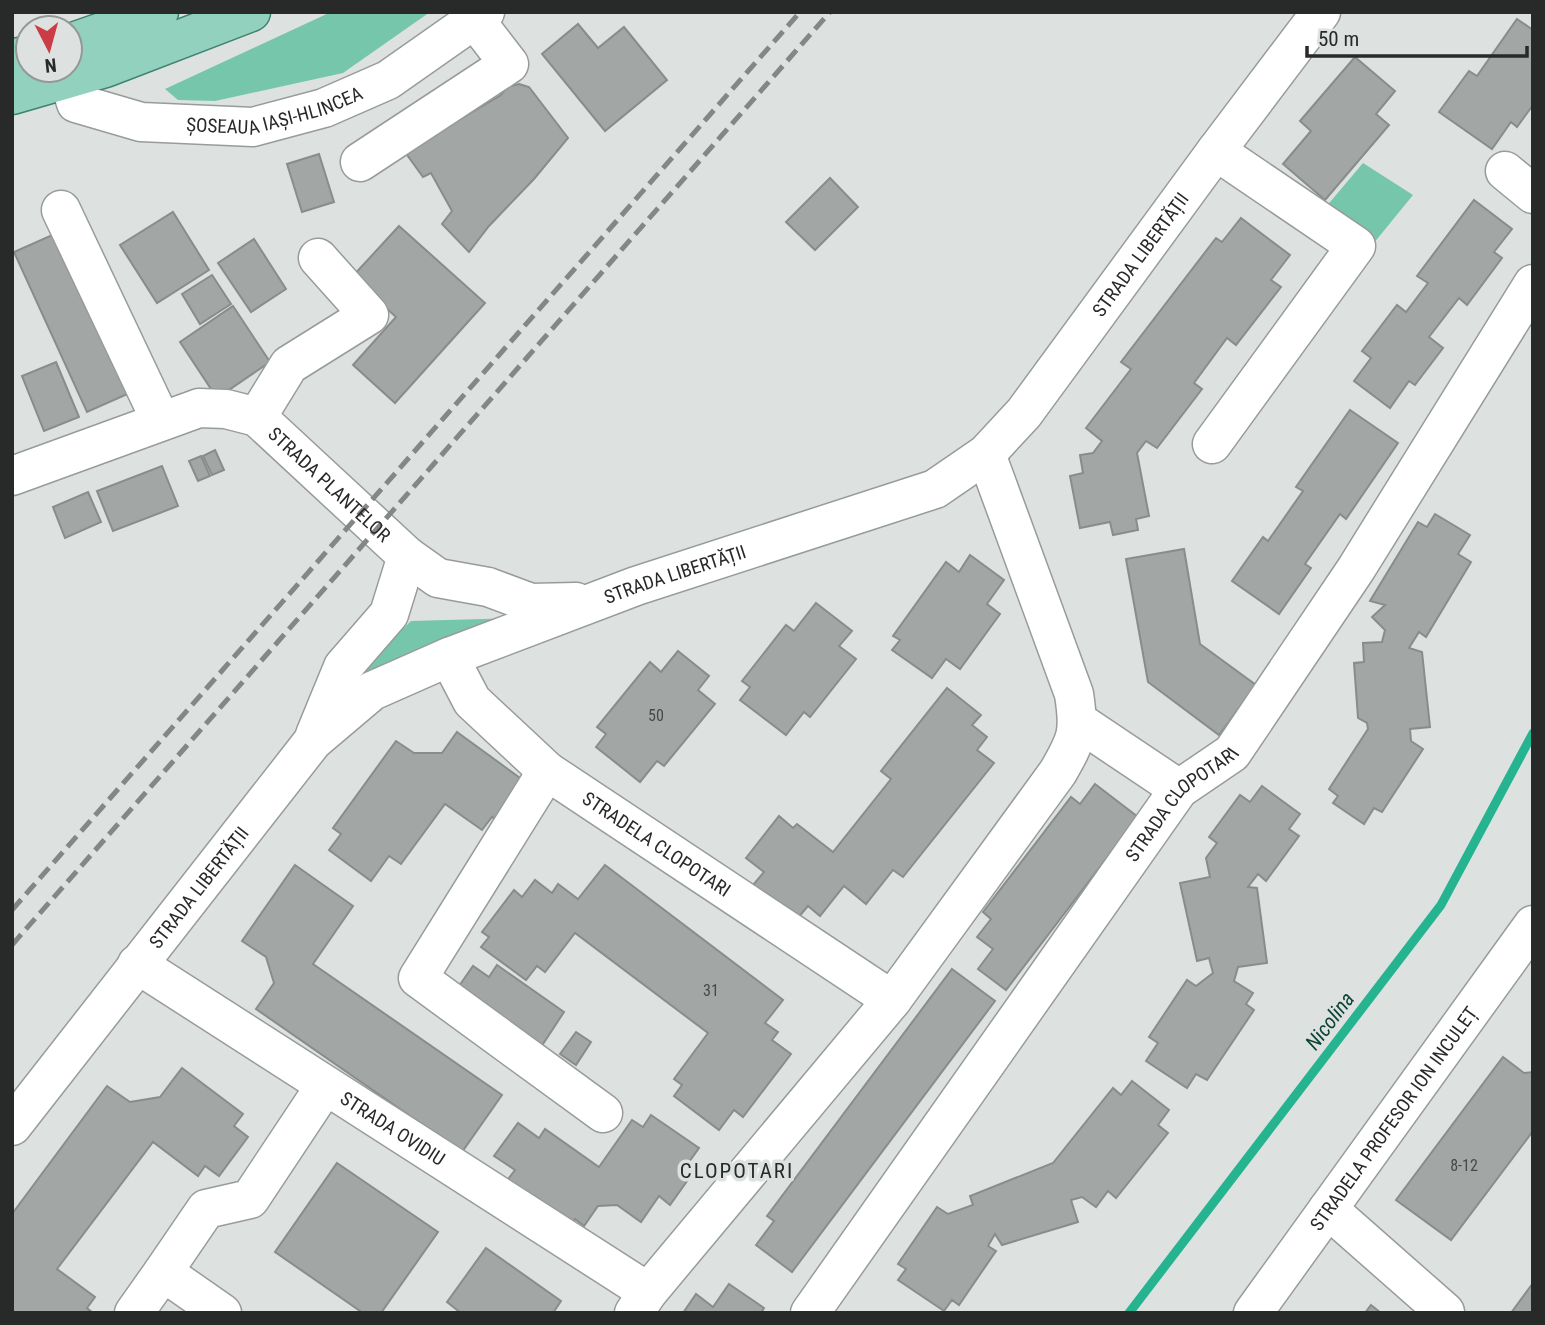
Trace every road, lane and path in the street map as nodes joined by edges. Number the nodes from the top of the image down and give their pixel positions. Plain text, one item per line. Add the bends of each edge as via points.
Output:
1 (159, 12) edge
2 (251, 12) edge
3 (1321, 12) edge
4 (480, 16) edge
5 (84, 55) edge
6 (84, 66) edge
7 (32, 84) edge
8 (72, 84) edge
9 (12, 95) edge
10 (1216, 151) junction
11 (360, 162) dead end
12 (61, 210) dead end
13 (318, 258) dead end
14 (1533, 284) edge
15 (257, 417) junction
16 (161, 421) junction
17 (1212, 443) dead end
18 (986, 454) junction
19 (12, 476) edge
20 (407, 556) junction
21 (596, 602) junction
22 (449, 657) junction
23 (1079, 722) junction
24 (313, 741) junction
25 (547, 771) junction
26 (1179, 789) junction
27 (1529, 939) edge
28 (137, 964) junction
29 (892, 1000) junction
30 (325, 1086) junction
31 (603, 1113) dead end
32 (12, 1126) edge
33 (1328, 1209) junction
34 (163, 1272) junction
35 (641, 1303) edge
36 (1445, 1312) edge
37 (134, 1313) edge
38 (222, 1313) edge
39 (810, 1313) edge
40 (1253, 1313) edge

1 - 5 main road
2 - 6 main road via 105,68
3 - 10 street, STRADA LIBERTĂȚII
4 - 8 street, ȘOSEAUA IAȘI-HLINCEA via 388,80 324,108 253,127 141,122 76,103
4 - 11 street via 509,64
7 - 9 main road
10 - 17 street via 1356,246
10 - 18 street, STRADA LIBERTĂȚII via 1024,413
12 - 16 street
13 - 15 street via 369,315 289,365
14 - 26 street, STRADA CLOPOTARI via 1356,569 1231,753
15 - 16 street, STRADA PLANTELOR via 199,408
15 - 20 street, STRADA PLANTELOR
16 - 19 street, STRADA PLANTELOR
18 - 21 street, STRADA LIBERTĂȚII via 935,489
18 - 23 street via 1060,652
20 - 21 street, STRADA PLANTELOR via 438,578 488,587 531,603
20 - 24 street, STRADA PLANTELOR via 389,614 343,667
21 - 22 street, STRADA LIBERTĂȚII
22 - 24 street, STRADA LIBERTĂȚII via 372,691
22 - 25 street, STRADELA CLOPOTARI via 472,701
23 - 26 street
23 - 29 street via 1073,747 1058,772
24 - 28 street, STRADA LIBERTĂȚII
25 - 29 street, STRADELA CLOPOTARI
25 - 31 street via 418,978
26 - 39 street, STRADA CLOPOTARI
27 - 33 street, STRADELA PROFESOR ION INCULEȚ
28 - 30 street, STRADA OVIDIU
28 - 32 street, STRADA LIBERTĂȚII
29 - 35 street
30 - 34 street via 250,1199 206,1209
30 - 35 street, STRADA OVIDIU
33 - 36 street
33 - 40 street, STRADELA PROFESOR ION INCULEȚ
34 - 37 street
34 - 38 street

